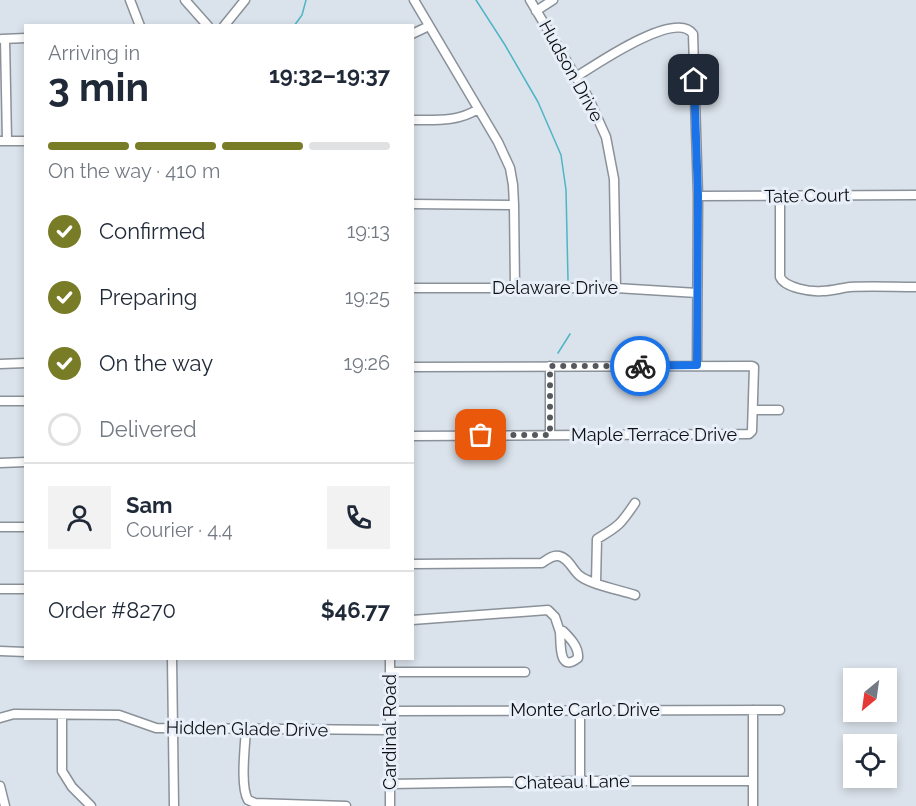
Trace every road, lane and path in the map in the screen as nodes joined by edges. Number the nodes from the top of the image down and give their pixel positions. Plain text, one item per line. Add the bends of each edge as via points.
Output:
1 (130, 0) edge
2 (184, 0) edge
3 (245, 0) edge
4 (414, 0) edge
5 (530, 0) edge
6 (553, 0) edge
7 (536, 11) junction
8 (139, 24) edge
9 (206, 24) edge
10 (226, 24) edge
11 (429, 26) junction
12 (414, 33) edge
13 (24, 38) edge
14 (3, 39) edge
15 (576, 77) junction
16 (478, 109) junction
17 (414, 120) edge
18 (3, 141) edge
19 (24, 141) edge
20 (916, 195) edge
21 (698, 196) junction
22 (780, 196) junction
23 (414, 204) edge
24 (514, 205) junction
25 (916, 287) edge
26 (414, 288) edge
27 (515, 288) junction
28 (616, 288) junction
29 (697, 293) junction
30 (24, 363) edge
31 (0, 364) edge
32 (697, 365) junction
33 (550, 366) junction
34 (414, 367) edge
35 (0, 401) edge
36 (24, 402) edge
37 (753, 410) junction
38 (779, 410) dead end
39 (550, 435) junction
40 (414, 436) edge
41 (0, 462) edge
42 (24, 462) edge
43 (635, 503) dead end
44 (0, 527) edge
45 (24, 527) edge
46 (414, 564) edge
47 (596, 584) junction
48 (0, 589) edge
49 (24, 589) edge
50 (635, 595) dead end
51 (414, 620) edge
52 (560, 632) dead end
53 (0, 651) edge
54 (24, 651) edge
55 (172, 660) edge
56 (390, 660) edge
57 (390, 672) junction
58 (525, 672) dead end
59 (580, 710) junction
60 (753, 710) junction
61 (780, 710) dead end
62 (390, 711) junction
63 (62, 715) junction
64 (0, 718) edge
65 (174, 729) junction
66 (246, 729) junction
67 (390, 730) junction
68 (580, 781) junction
69 (753, 781) junction
70 (390, 784) junction
71 (0, 786) edge
72 (5, 806) edge
73 (91, 806) edge
74 (174, 806) edge
75 (346, 806) edge
76 (390, 806) edge
77 (753, 806) edge

1 - 8 street
2 - 9 street
3 - 10 street
4 - 11 street
5 - 7 street, Hudson Drive
6 - 7 street
7 - 15 street, Hudson Drive
11 - 12 street
11 - 16 street
13 - 14 street
14 - 18 street
15 - 21 street via 651,34 670,29 691,30
15 - 28 street, Hudson Drive via 598,117 610,158
16 - 17 street via 450,120
16 - 24 street via 510,168
18 - 19 street
20 - 22 street, Tate Court
21 - 22 street, Tate Court
21 - 29 street
22 - 25 street via 780,277 786,285 811,291
23 - 24 street
24 - 27 street
26 - 27 street, Delaware Drive
27 - 28 street, Delaware Drive
28 - 29 street, Delaware Drive
29 - 32 street
30 - 31 street
32 - 33 street
32 - 37 street via 753,366
33 - 34 street
33 - 39 street
35 - 36 street
37 - 38 street
37 - 39 street, Maple Terrace Drive via 750,434
39 - 40 street, Maple Terrace Drive
41 - 42 street
43 - 47 street via 622,523 597,539
44 - 45 street
46 - 47 street via 542,563 560,556 580,576
47 - 50 street
48 - 49 street
51 - 52 street via 548,610
53 - 54 street
55 - 65 street
56 - 57 street, Cardinal Road
57 - 58 street
57 - 62 street, Cardinal Road
59 - 60 street, Monte Carlo Drive
59 - 62 street, Monte Carlo Drive
59 - 68 street
60 - 61 street, Monte Carlo Drive
60 - 69 street
62 - 67 street, Cardinal Road
63 - 64 street, Hidden Glade Drive via 14,714
63 - 65 street, Hidden Glade Drive via 119,715 156,728
63 - 73 street via 62,771 72,788
65 - 66 street, Hidden Glade Drive
65 - 74 street
66 - 67 street, Hidden Glade Drive
66 - 75 street via 244,781 248,800
67 - 70 street, Cardinal Road
68 - 69 street, Chateau Lane
68 - 70 street, Chateau Lane
69 - 77 street
70 - 76 street, Cardinal Road
71 - 72 street

